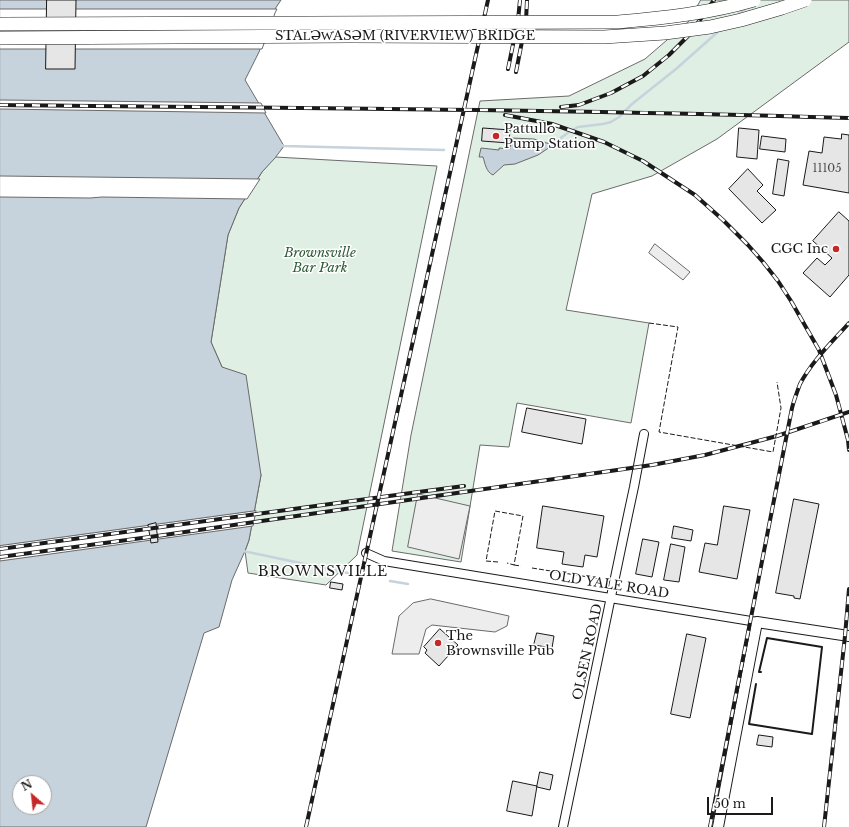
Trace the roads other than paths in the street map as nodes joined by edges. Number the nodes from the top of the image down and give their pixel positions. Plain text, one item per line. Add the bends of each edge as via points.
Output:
1 (754, 0) edge
2 (805, 0) edge
3 (0, 24) edge
4 (0, 38) edge
5 (644, 434) dead end
6 (366, 553) dead end
7 (611, 598) junction
8 (757, 622) junction
9 (849, 636) edge
10 (564, 827) edge
11 (718, 827) edge

1 - 3 main road, STAL̕ƏW̓ASƏM (RIVERVIEW) BRIDGE, bridge via 703,12 618,22
2 - 4 main road, STAL̕ƏW̓ASƏM (RIVERVIEW) BRIDGE, bridge via 710,27 604,37
5 - 7 street, OLSEN ROAD
6 - 7 street, OLD YALE ROAD via 384,562
7 - 8 street, OLD YALE ROAD
7 - 10 street, OLSEN ROAD
8 - 9 street, OLD YALE ROAD
8 - 11 street

